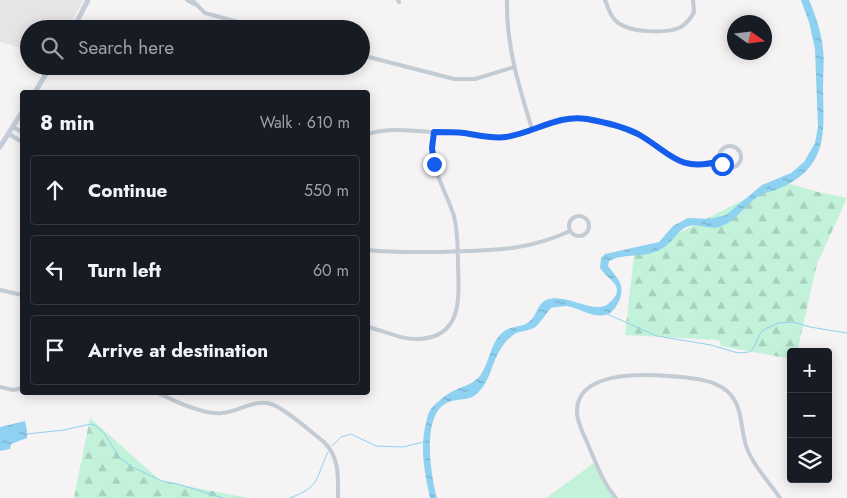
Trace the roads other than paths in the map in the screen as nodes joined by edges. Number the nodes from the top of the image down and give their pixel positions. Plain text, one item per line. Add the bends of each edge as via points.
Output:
1 (88, 0) edge
2 (187, 0) edge
3 (507, 0) edge
4 (605, 0) edge
5 (693, 0) edge
6 (193, 2) edge
7 (77, 20) edge
8 (231, 20) edge
9 (370, 57) edge
10 (514, 67) junction
11 (45, 75) edge
12 (36, 90) edge
13 (20, 115) edge
14 (13, 127) junction
15 (532, 129) junction
16 (20, 131) edge
17 (434, 132) junction
18 (8, 134) junction
19 (370, 134) edge
20 (20, 141) edge
21 (0, 148) edge
22 (720, 161) junction
23 (570, 231) junction
24 (370, 250) edge
25 (458, 251) junction
26 (0, 290) edge
27 (20, 295) edge
28 (370, 328) edge
29 (0, 387) edge
30 (20, 388) edge
31 (164, 395) edge
32 (338, 498) edge
33 (616, 498) edge
34 (780, 498) edge

1 - 7 main road
2 - 6 street
3 - 10 street
4 - 5 street via 614,19 622,25 656,31 685,24 694,12
6 - 8 street via 205,13
9 - 10 street via 454,79 475,79
10 - 15 street
11 - 12 main road
13 - 14 main road
14 - 16 street
14 - 18 main road
15 - 17 street via 499,137
15 - 22 street via 564,119 585,119 630,130 681,162 700,165
17 - 19 street via 397,129
17 - 25 street via 433,160 454,218
18 - 20 street
18 - 21 main road
22 - 22 street via 724,167 735,167 741,158 740,151 730,146 724,148 719,154
23 - 23 street via 582,236 589,228 588,221 584,216 574,216 569,224
23 - 25 street via 521,248
24 - 25 street
25 - 28 street via 458,307 445,329 430,337 413,339
26 - 27 street
29 - 30 street
31 - 32 street via 214,413 230,412 263,402 275,406 329,446 338,467
33 - 34 street via 599,470 578,419 577,408 581,396 591,385 638,374 695,379 716,384 726,391 740,411 744,441 750,456

